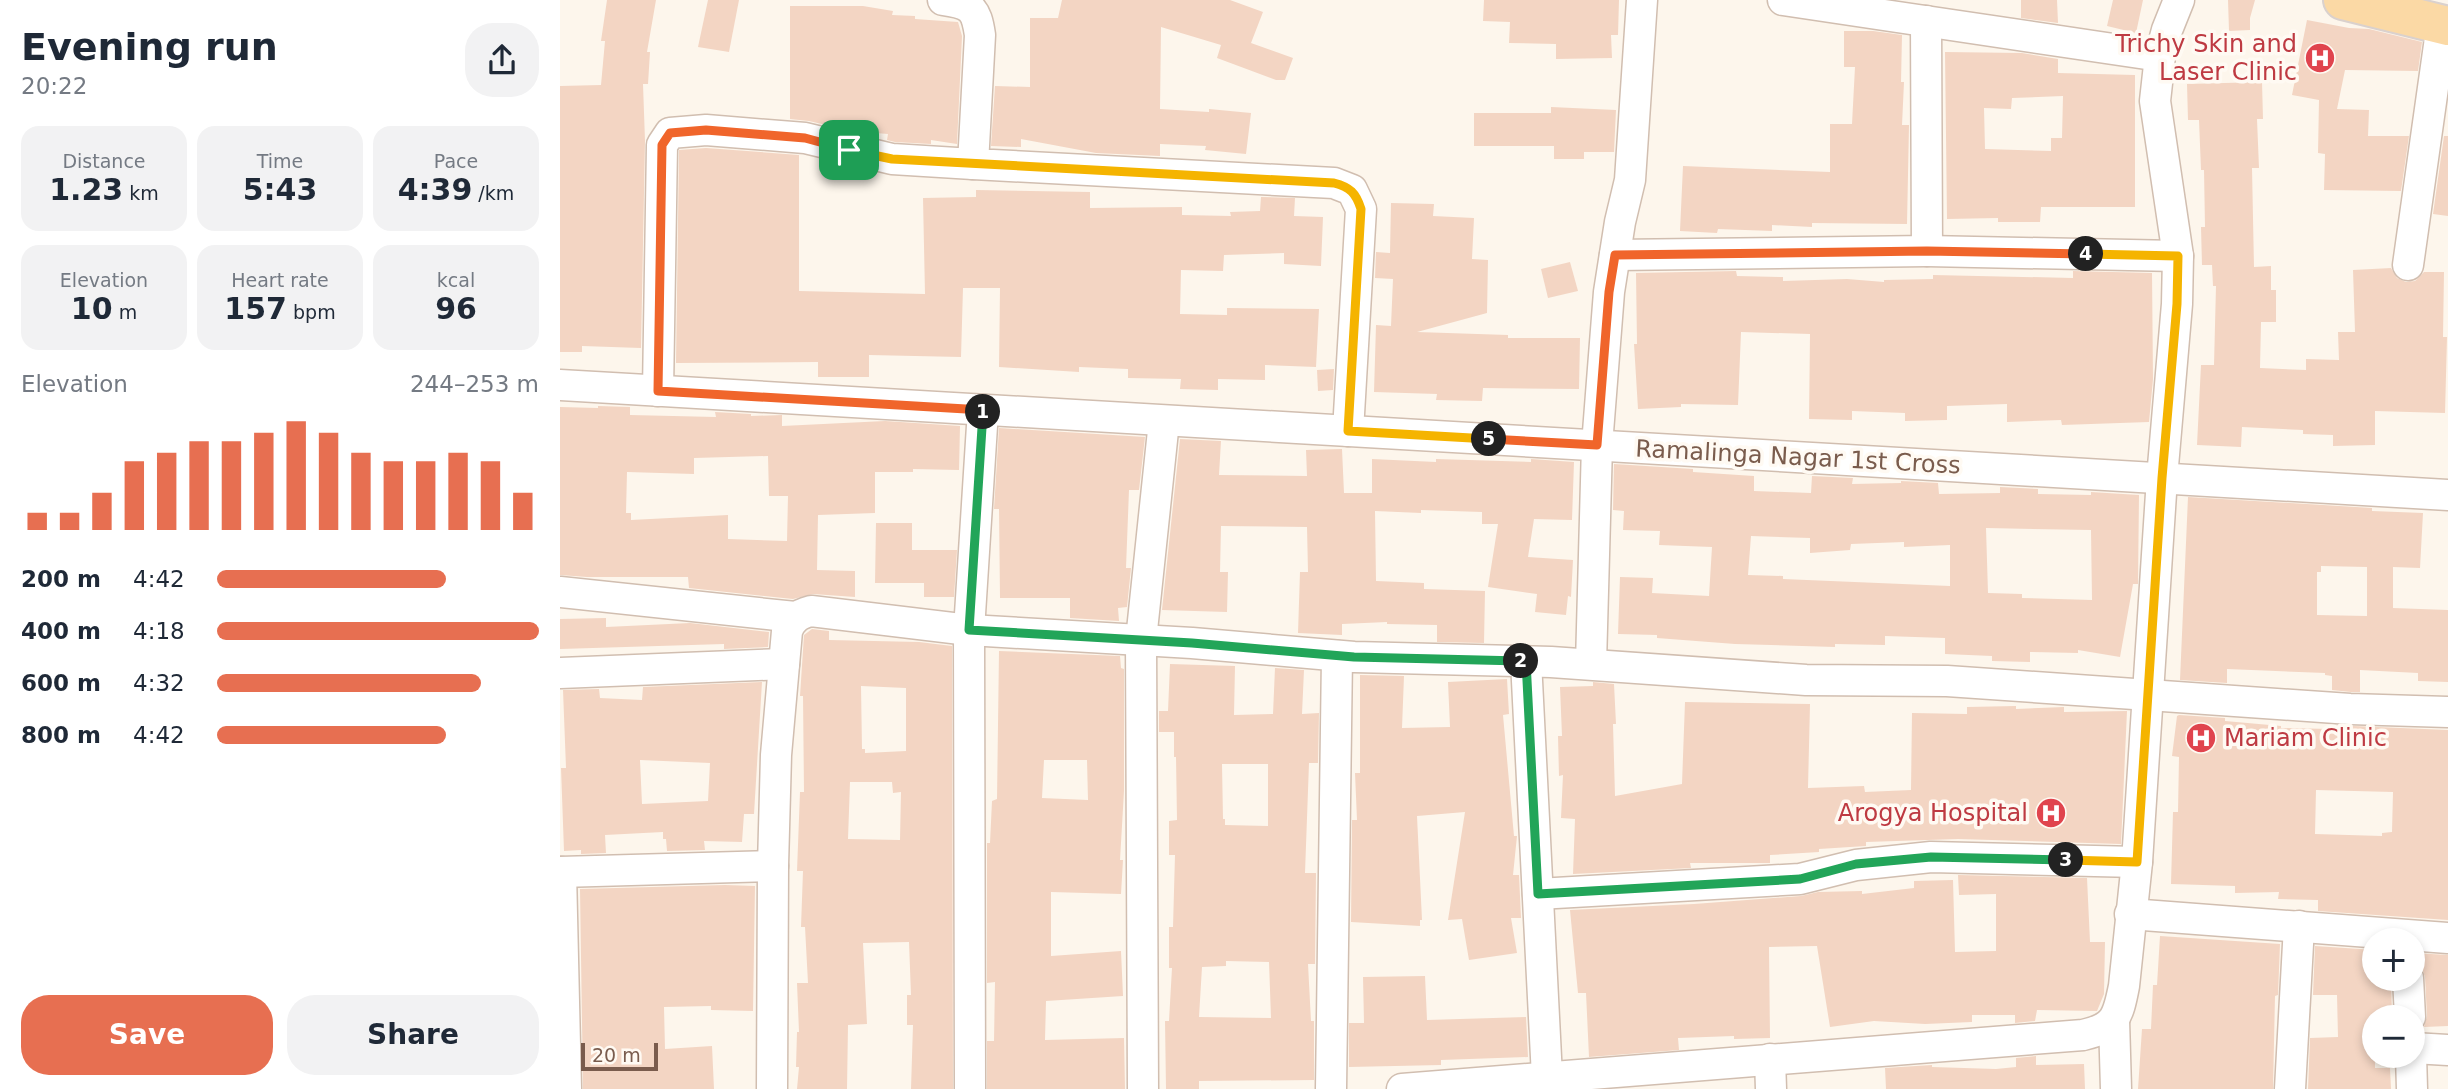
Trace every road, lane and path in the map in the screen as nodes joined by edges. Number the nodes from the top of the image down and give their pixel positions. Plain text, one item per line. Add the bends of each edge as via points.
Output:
1 (943, 0) edge
2 (1642, 0) edge
3 (1783, 0) edge
4 (2179, 0) edge
5 (2343, 0) edge
6 (1926, 21) junction
7 (2445, 25) edge
8 (2160, 56) junction
9 (973, 164) junction
10 (1927, 251) junction
11 (1615, 255) junction
12 (2178, 256) junction
13 (2408, 265) dead end
14 (560, 385) edge
15 (658, 391) junction
16 (983, 410) junction
17 (1164, 421) junction
18 (1348, 431) junction
19 (1597, 445) junction
20 (2162, 478) junction
21 (2448, 495) edge
22 (560, 592) edge
23 (795, 617) junction
24 (969, 630) junction
25 (1141, 640) junction
26 (1337, 656) junction
27 (1526, 661) junction
28 (784, 664) junction
29 (1591, 664) junction
30 (560, 673) edge
31 (2148, 695) junction
32 (2448, 712) edge
33 (2137, 862) junction
34 (773, 866) junction
35 (560, 872) edge
36 (1538, 894) junction
37 (2130, 914) junction
38 (2299, 926) junction
39 (2362, 932) edge
40 (2425, 937) edge
41 (2448, 938) edge
42 (2114, 1020) junction
43 (2425, 1049) edge
44 (2448, 1050) edge
45 (1770, 1059) junction
46 (2411, 1068) edge
47 (1547, 1077) junction
48 (566, 1089) edge
49 (772, 1089) edge
50 (971, 1089) edge
51 (1143, 1089) edge
52 (1331, 1089) edge
53 (1412, 1089) edge
54 (1771, 1089) edge
55 (2116, 1089) edge
56 (2290, 1089) edge
57 (2412, 1089) edge

1 - 9 street via 964,3 977,15 980,35
2 - 11 street via 1630,180
3 - 6 street
4 - 8 street
5 - 7 main road
6 - 8 street
6 - 10 street
7 - 13 street
8 - 12 street via 2155,101
9 - 15 street via 892,159 805,138 706,130 670,133 662,145
9 - 18 street via 1334,183 1352,190 1361,209
10 - 11 street
10 - 12 street
11 - 19 street
12 - 20 street
14 - 15 street, Ramalinga Nagar 1st Cross
15 - 16 street, Ramalinga Nagar 1st Cross
16 - 17 street, Ramalinga Nagar 1st Cross
16 - 24 street
17 - 18 street, Ramalinga Nagar 1st Cross
17 - 25 street
18 - 19 street, Ramalinga Nagar 1st Cross
19 - 20 street, Ramalinga Nagar 1st Cross
19 - 29 street
20 - 21 street, Ramalinga Nagar 1st Cross
20 - 31 street
22 - 23 street
23 - 24 street via 810,611
23 - 28 street via 787,631
24 - 25 street
24 - 50 street
25 - 26 street
25 - 51 street
26 - 27 street
26 - 52 street
27 - 29 street
27 - 36 street
28 - 30 street
28 - 34 street
29 - 31 street via 1806,680 1947,681
31 - 32 street
31 - 33 street
33 - 36 street via 1931,857 1856,864 1800,879
33 - 37 street
34 - 35 street
34 - 49 street
35 - 48 street
36 - 47 street
37 - 38 street
37 - 42 street via 2124,986
38 - 39 street
38 - 56 street
40 - 41 street
42 - 45 street via 2101,1031 2083,1035
42 - 55 street
43 - 44 street
45 - 47 street
45 - 54 street
46 - 57 street
47 - 53 street

